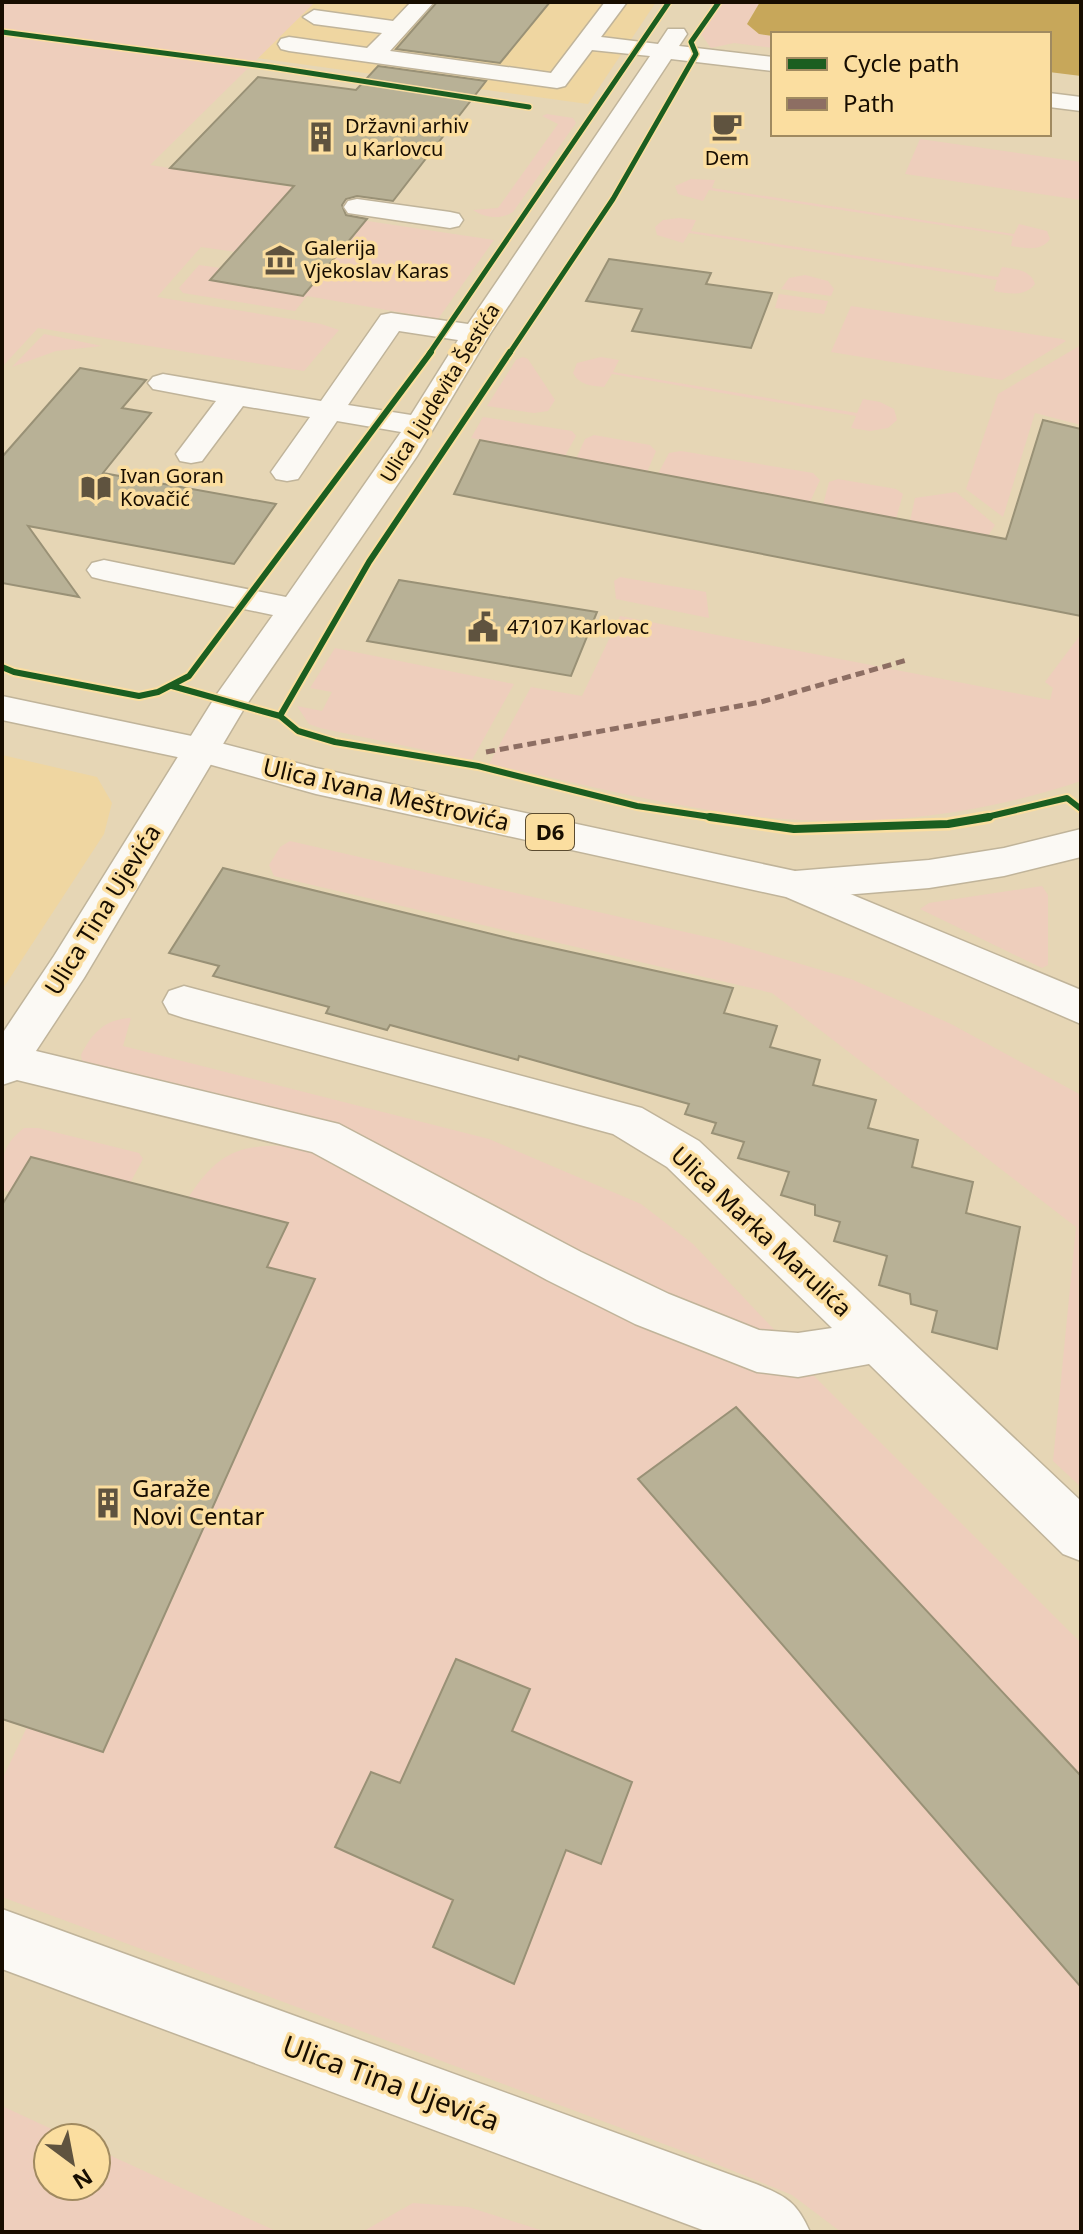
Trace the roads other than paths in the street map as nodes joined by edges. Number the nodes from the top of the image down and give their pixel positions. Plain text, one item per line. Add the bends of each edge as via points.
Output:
1 (423, 2) edge
2 (616, 2) edge
3 (314, 17) dead end
4 (399, 28) junction
5 (586, 42) junction
6 (671, 42) junction
7 (289, 44) dead end
8 (373, 56) junction
9 (771, 64) edge
10 (1051, 100) edge
11 (1081, 104) edge
12 (357, 207) dead end
13 (450, 220) dead end
14 (476, 334) junction
15 (163, 383) dead end
16 (236, 395) junction
17 (329, 411) junction
18 (420, 426) junction
19 (191, 454) dead end
20 (287, 472) dead end
21 (104, 570) dead end
22 (295, 609) junction
23 (2, 708) edge
24 (201, 750) junction
25 (1081, 843) edge
26 (795, 885) junction
27 (184, 1002) dead end
28 (1081, 1008) edge
29 (4, 1065) edge
30 (879, 1341) junction
31 (1081, 1536) edge
32 (2, 1939) edge
33 (777, 2232) edge

1 - 4 street
2 - 5 street
3 - 4 street
4 - 8 street
5 - 6 street
5 - 8 street via 557,81
6 - 9 street
6 - 14 street, Ulica Ljudevita Šestića
7 - 8 street
10 - 11 street
12 - 13 street
14 - 17 street via 391,321
14 - 18 street, Ulica Ljudevita Šestića
15 - 16 street
16 - 17 street
16 - 19 street
17 - 18 street
17 - 20 street
18 - 22 street, Ulica Ljudevita Šestića
21 - 22 street
22 - 24 street, Ulica Ljudevita Šestića
23 - 24 street, Ulica Ivana Meštrovića / D6
24 - 26 street, Ulica Ivana Meštrovića / D6 via 316,781
24 - 29 street, Ulica Tina Ujevića
25 - 26 street via 929,874
26 - 28 street, Ulica Ivana Meštrovića / D6
27 - 30 street, Ulica Marka Marulića via 626,1120 683,1154
29 - 30 street via 323,1137 627,1297 757,1351 798,1355
30 - 31 street, Ulica Marka Marulića
32 - 33 street, Ulica Tina Ujevića via 756,2217

